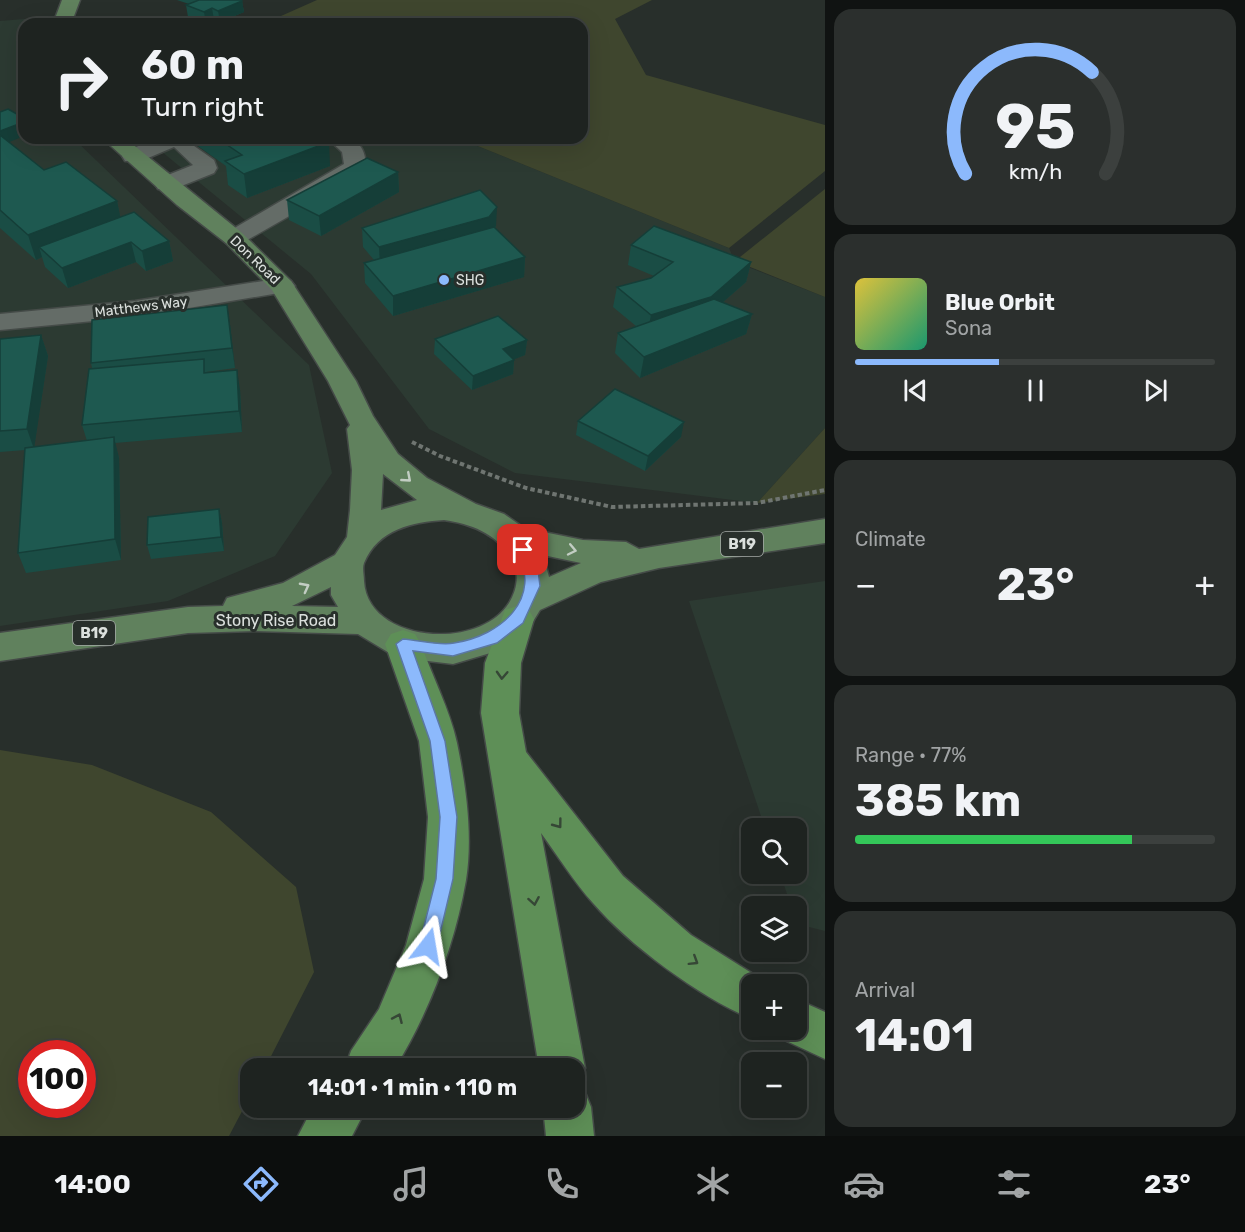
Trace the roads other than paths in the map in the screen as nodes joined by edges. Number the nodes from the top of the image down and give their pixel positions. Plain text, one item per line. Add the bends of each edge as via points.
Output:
1 (70, 0) edge
2 (64, 18) edge
3 (119, 144) edge
4 (175, 144) edge
5 (184, 144) edge
6 (347, 144) edge
7 (133, 156) junction
8 (166, 184) junction
9 (234, 238) junction
10 (282, 286) junction
11 (0, 322) edge
12 (359, 416) junction
13 (465, 512) junction
14 (825, 531) edge
15 (515, 538) junction
16 (355, 551) junction
17 (659, 556) junction
18 (523, 610) junction
19 (188, 620) junction
20 (364, 621) junction
21 (403, 644) junction
22 (0, 647) edge
23 (510, 760) junction
24 (741, 990) edge
25 (807, 1027) edge
26 (825, 1036) edge
27 (374, 1058) edge
28 (560, 1058) edge
29 (335, 1118) edge
30 (568, 1118) edge
31 (322, 1136) edge
32 (570, 1136) edge

1 - 2 main road
3 - 7 main road, Don Road
4 - 7 street
5 - 8 street via 206,168
6 - 9 street via 355,155 355,165 346,174
7 - 8 main road, Don Road
8 - 9 main road, Don Road
9 - 10 main road, Don Road
10 - 11 street, Matthews Way via 135,309
10 - 12 main road, Don Road via 342,381
12 -> 13 main road, Don Road via 387,461 416,486
12 - 16 main road, Don Road via 368,453 368,489
13 - 15 main road, B19 via 493,522
13 - 16 main road, B19 via 413,512 385,521
14 - 17 main road, B19
15 -> 17 main road, B19 via 583,552
15 - 18 main road, B19 via 530,562 534,586
19 -> 16 main road, Stony Rise Road / B19 via 292,593
16 - 20 main road, B19 via 348,595
17 - 18 main road, B19 via 592,572
18 - 21 main road, B19 via 492,639 453,650
18 -> 23 highway via 502,663 500,713
19 - 20 main road, Stony Rise Road / B19
19 - 22 main road, Stony Rise Road / B19
20 - 21 main road, B19
27 -> 21 highway via 395,1025 424,956 444,879 448,817 438,741
23 -> 24 highway via 608,890 676,950
23 -> 28 highway
25 - 26 highway
29 - 31 highway
30 - 32 highway

